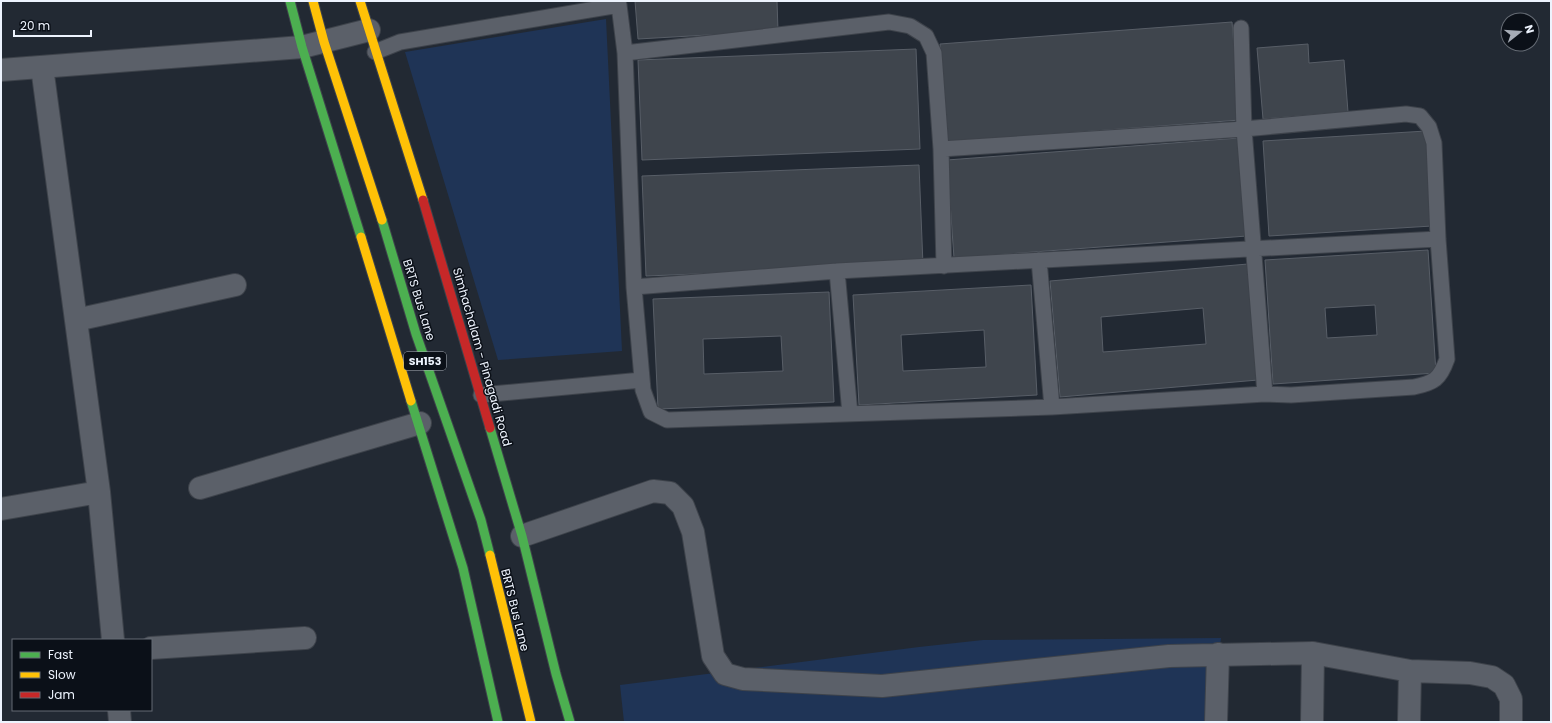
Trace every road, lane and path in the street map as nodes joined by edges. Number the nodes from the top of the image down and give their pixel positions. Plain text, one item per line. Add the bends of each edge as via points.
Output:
1 (290, 1) edge
2 (313, 1) edge
3 (360, 1) edge
4 (1241, 28) dead end
5 (368, 30) junction
6 (324, 42) junction
7 (302, 47) junction
8 (375, 52) junction
9 (625, 53) junction
10 (42, 66) junction
11 (1, 70) edge
12 (1244, 129) junction
13 (941, 150) junction
14 (1438, 239) junction
15 (1254, 248) junction
16 (1039, 260) junction
17 (944, 266) junction
18 (837, 271) junction
19 (235, 285) dead end
20 (634, 287) junction
21 (76, 320) junction
22 (642, 380) junction
23 (1265, 394) junction
24 (481, 396) junction
25 (1052, 407) junction
26 (850, 414) junction
27 (420, 423) junction
28 (200, 488) dead end
29 (99, 492) junction
30 (1, 509) edge
31 (522, 536) junction
32 (305, 638) dead end
33 (113, 639) edge
34 (152, 648) edge
35 (1313, 653) junction
36 (1218, 654) junction
37 (1410, 671) junction
38 (119, 711) edge
39 (120, 722) edge
40 (498, 722) edge
41 (531, 722) edge
42 (570, 722) edge
43 (1216, 722) edge
44 (1312, 722) edge
45 (1409, 722) edge
46 (1511, 722) edge

1 - 7 main road
2 - 6 main road, BRTS Bus Lane / SH153
3 - 5 main road, Simhachalam - Pinagadi Road
4 - 12 lane
5 - 6 street
5 - 8 main road, Simhachalam - Pinagadi Road
6 - 7 street
6 - 41 main road, BRTS Bus Lane / SH153 via 416,334 481,520
7 - 10 street
7 - 27 main road
8 - 9 lane via 400,42 619,6
8 - 24 main road, Simhachalam - Pinagadi Road
9 - 13 lane via 889,22 910,26 926,36 934,53
9 - 20 lane
10 - 11 street
10 - 21 street
12 - 13 lane
12 - 14 lane via 1399,115 1420,116 1429,127 1434,143
12 - 15 lane
13 - 17 lane
14 - 15 lane
14 - 23 lane via 1447,359 1442,374 1428,384 1414,387 1291,395
15 - 16 lane
15 - 23 lane
16 - 17 lane
16 - 25 lane
17 - 18 lane
18 - 20 lane
18 - 26 lane
19 - 21 street
20 - 22 lane
21 - 29 street
22 - 24 lane
22 - 26 lane via 643,390 652,412 667,420
23 - 25 lane
24 - 31 main road, Simhachalam - Pinagadi Road
25 - 26 lane
27 - 28 street
27 - 40 main road via 463,568
29 - 30 street
29 - 33 street
31 - 36 street via 653,491 670,494 683,506 693,532 713,656 725,674 743,679 882,686 1169,656
31 - 42 main road, Simhachalam - Pinagadi Road
32 - 34 street
35 - 36 street
35 - 37 street
35 - 44 street
36 - 43 street
37 - 45 street
37 - 46 street via 1492,677 1504,685 1511,699
38 - 39 street

